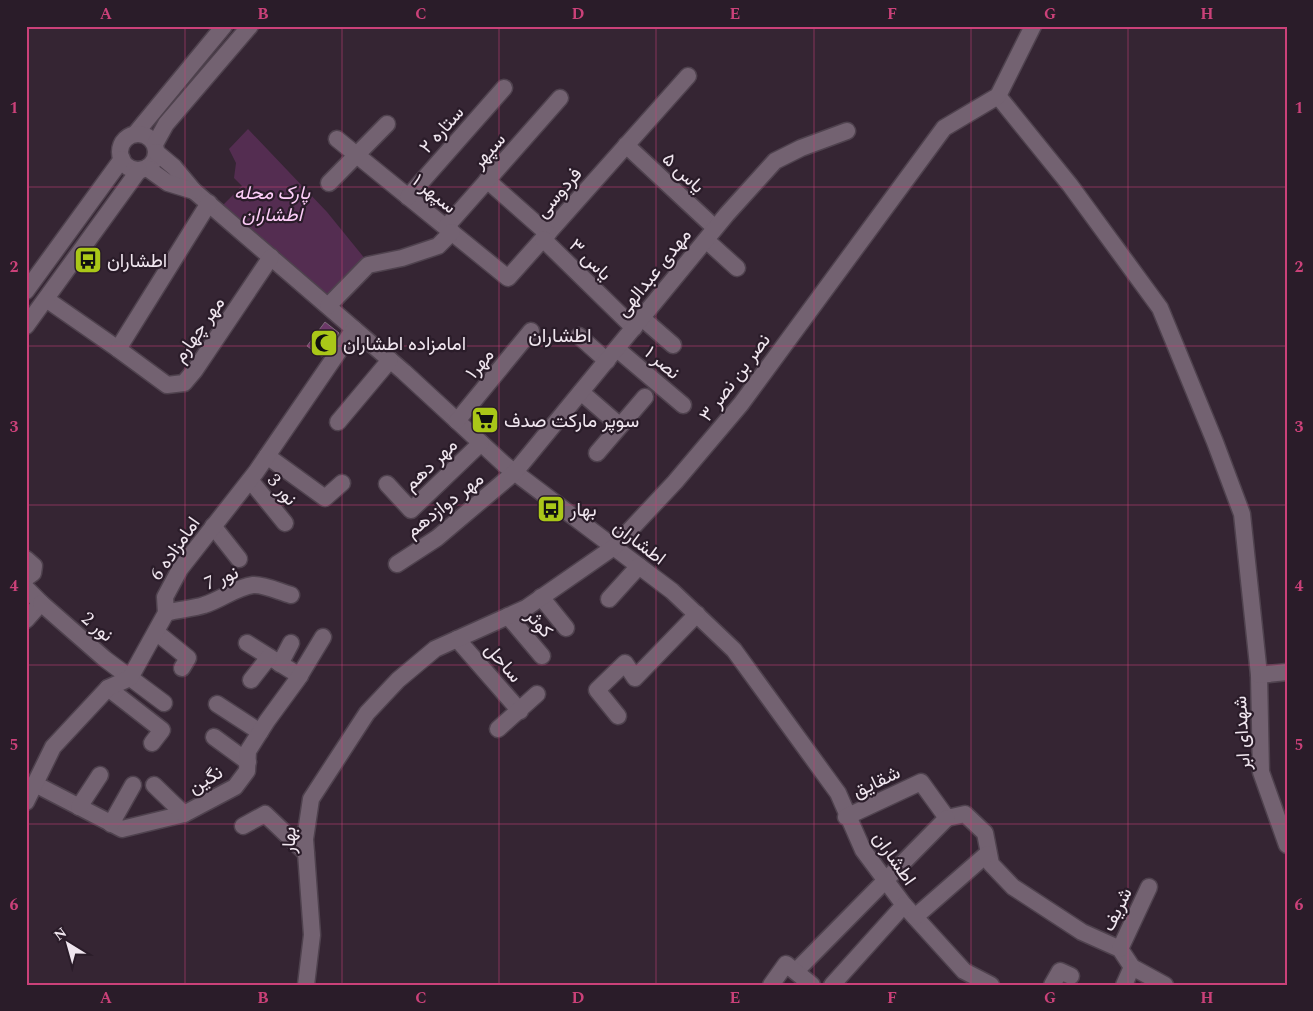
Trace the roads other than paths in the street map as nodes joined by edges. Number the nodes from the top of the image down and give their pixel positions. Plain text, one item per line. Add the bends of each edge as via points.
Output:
1 (224, 26) edge
2 (250, 26) edge
3 (1033, 26) edge
4 (688, 76) dead end
5 (504, 88) dead end
6 (998, 96) junction
7 (560, 98) dead end
8 (387, 124) dead end
9 (847, 131) dead end
10 (136, 134) junction
11 (337, 139) dead end
12 (626, 145) junction
13 (155, 148) junction
14 (355, 154) junction
15 (122, 159) junction
16 (143, 169) junction
17 (488, 180) junction
18 (329, 183) dead end
19 (194, 191) junction
20 (408, 197) junction
21 (209, 203) junction
22 (448, 230) junction
23 (710, 234) junction
24 (545, 236) junction
25 (271, 257) junction
26 (737, 268) dead end
27 (508, 278) joint
28 (26, 291) edge
29 (46, 299) junction
30 (328, 306) junction
31 (638, 323) junction
32 (26, 326) edge
33 (354, 328) junction
34 (531, 330) dead end
35 (579, 336) dead end
36 (673, 345) dead end
37 (118, 349) junction
38 (612, 355) junction
39 (390, 360) junction
40 (581, 392) junction
41 (645, 397) dead end
42 (683, 405) dead end
43 (457, 421) junction
44 (338, 422) dead end
45 (619, 425) junction
46 (481, 443) junction
47 (597, 453) dead end
48 (267, 456) junction
49 (515, 472) junction
50 (250, 480) junction
51 (342, 484) dead end
52 (387, 484) dead end
53 (285, 523) dead end
54 (213, 526) junction
55 (614, 547) junction
56 (26, 559) edge
57 (239, 559) dead end
58 (397, 564) dead end
59 (639, 566) junction
60 (26, 578) edge
61 (26, 588) edge
62 (291, 595) dead end
63 (542, 597) junction
64 (609, 600) dead end
65 (41, 603) junction
66 (166, 613) junction
67 (697, 614) junction
68 (508, 616) junction
69 (26, 620) edge
70 (566, 628) dead end
71 (156, 632) junction
72 (323, 637) dead end
73 (457, 639) junction
74 (247, 643) dead end
75 (291, 643) dead end
76 (542, 656) dead end
77 (274, 661) junction
78 (182, 668) dead end
79 (1287, 672) edge
80 (1258, 675) junction
81 (300, 676) junction
82 (130, 678) junction
83 (251, 680) dead end
84 (108, 688) junction
85 (537, 694) dead end
86 (164, 704) dead end
87 (217, 704) dead end
88 (520, 710) junction
89 (618, 716) dead end
90 (498, 729) dead end
91 (260, 732) junction
92 (214, 737) dead end
93 (152, 743) dead end
94 (248, 762) junction
95 (100, 775) dead end
96 (35, 784) junction
97 (133, 785) dead end
98 (154, 785) dead end
99 (27, 800) edge
100 (79, 807) junction
101 (184, 814) junction
102 (846, 816) junction
103 (947, 818) junction
104 (111, 824) junction
105 (244, 826) dead end
106 (1287, 846) edge
107 (306, 853) junction
108 (987, 854) junction
109 (886, 880) junction
110 (1149, 887) dead end
111 (910, 911) junction
112 (1120, 949) junction
113 (791, 967) junction
114 (1132, 967) junction
115 (1071, 976) dead end
116 (969, 980) edge
117 (306, 985) edge
118 (771, 985) edge
119 (812, 985) edge
120 (832, 985) edge
121 (992, 985) edge
122 (1052, 985) edge
123 (1124, 985) edge
124 (1165, 985) edge

1 - 10 street
2 - 13 street via 166,124
3 - 6 street
4 - 12 street, فردوسی
5 - 20 street, ستاره ۲
6 - 55 street, نصر بن نصر ۳ via 944,128 741,404
6 - 80 street, شهدای ابر via 1070,185 1160,308 1242,514
7 - 17 street, سپهر
8 - 14 street
9 - 23 street, مهدی عبدالهی via 775,161
10 - 13 street via 148,137
10 - 15 street via 124,142 120,153
11 - 14 street, سپهر ۱
12 - 23 street, یاس ۵
12 - 24 street, فردوسی
13 - 16 street via 151,164
13 - 19 street, اطشاران
14 - 18 street
14 - 20 street, سپهر ۱
15 - 16 street via 130,169
15 - 28 street
16 - 19 street, اطشاران via 168,183
16 - 29 street
17 - 22 street, سپهر
17 - 24 street, یاس ۳
19 - 21 street, اطشاران
20 - 22 street, سپهر ۱
21 - 25 street, اطشاران
21 - 37 street
22 - 27 street, سپهر ۱
22 - 30 street, سپهر via 438,246 368,265
23 - 26 street, یاس ۵
23 - 31 street, مهدی عبدالهی
24 - 27 street, فردوسی
24 - 31 street, یاس ۳
25 - 30 street, اطشاران
25 - 37 street, مهر چهارم via 184,383 167,385
29 - 32 street
29 - 37 street, مهر چهارم
30 - 33 street, اطشاران
31 - 36 street, یاس ۳
31 - 38 street, مهدی عبدالهی
33 - 39 street, اطشاران
33 - 48 street, امامزاده 6
34 - 43 street, مهر۱
35 - 38 street, نصر ۱
38 - 40 street, مهدی عبدالهی
38 - 42 street, نصر ۱
39 - 43 street, اطشاران
39 - 44 street
40 - 45 street
40 - 49 street, مهدی عبدالهی
41 - 45 street
43 - 46 street, اطشاران
45 - 47 street
46 - 49 street, اطشاران
46 - 52 street, مهر دهم via 411,510
48 - 50 street, امامزاده 6
48 - 51 street via 325,498
49 - 55 street, اطشاران
49 - 58 street, مهر دوازدهم via 437,538
50 - 53 street, نور 3
50 - 54 street, امامزاده 6
54 - 57 street
54 - 66 street, امامزاده 6 via 180,569 165,598
55 - 59 street, اطشاران
55 - 63 street, بهار
56 - 60 street via 34,566
59 - 64 street
59 - 67 street, اطشاران
61 - 65 street, نور 2
62 - 66 street, نور 7 via 255,585 237,589 201,606 182,607
63 - 68 street, بهار
63 - 70 street
65 - 69 street
65 - 82 street, نور 2
66 - 71 street, امامزاده 6
67 - 89 street via 635,678 625,664 597,690
67 - 102 street, اطشاران via 734,650 778,708 838,793
68 - 73 street, بهار
68 - 76 street, کوثر
71 - 78 street via 188,658
71 - 82 street, امامزاده 6
72 - 81 street, نگین
73 - 88 street, ساحل
73 - 107 street, بهار via 435,649 398,680 367,713 310,800
74 - 77 street
75 - 77 street
77 - 81 street
77 - 83 street
79 - 80 street
80 - 106 street, شهدای ابر via 1261,772
81 - 91 street, نگین
82 - 84 street
82 - 86 street, نور 2
84 - 93 street via 162,730
84 - 96 street via 53,746
85 - 88 street
87 - 91 street
88 - 90 street
91 - 94 street, نگین via 248,751
92 - 94 street
94 - 101 street, نگین via 248,771 235,787
95 - 100 street
96 - 99 street
96 - 100 street, نگین
97 - 104 street
98 - 101 street
100 - 104 street, نگین
101 - 104 street, نگین via 122,829
102 - 103 street, شقایق via 921,782
102 - 109 street, اطشاران via 863,850
103 - 108 street via 964,814 985,833
103 - 109 street
105 - 107 street via 265,814
107 - 117 street, بهار via 312,935
108 - 111 street
108 - 112 street via 991,864 1013,887 1082,932
109 - 111 street, اطشاران
109 - 113 street
110 - 112 street, شریف
111 - 116 street, اطشاران
111 - 120 street
112 - 114 street
113 - 118 street
113 - 119 street
114 - 123 street
114 - 124 street
115 - 122 street via 1060,971
116 - 121 street, اطشاران

